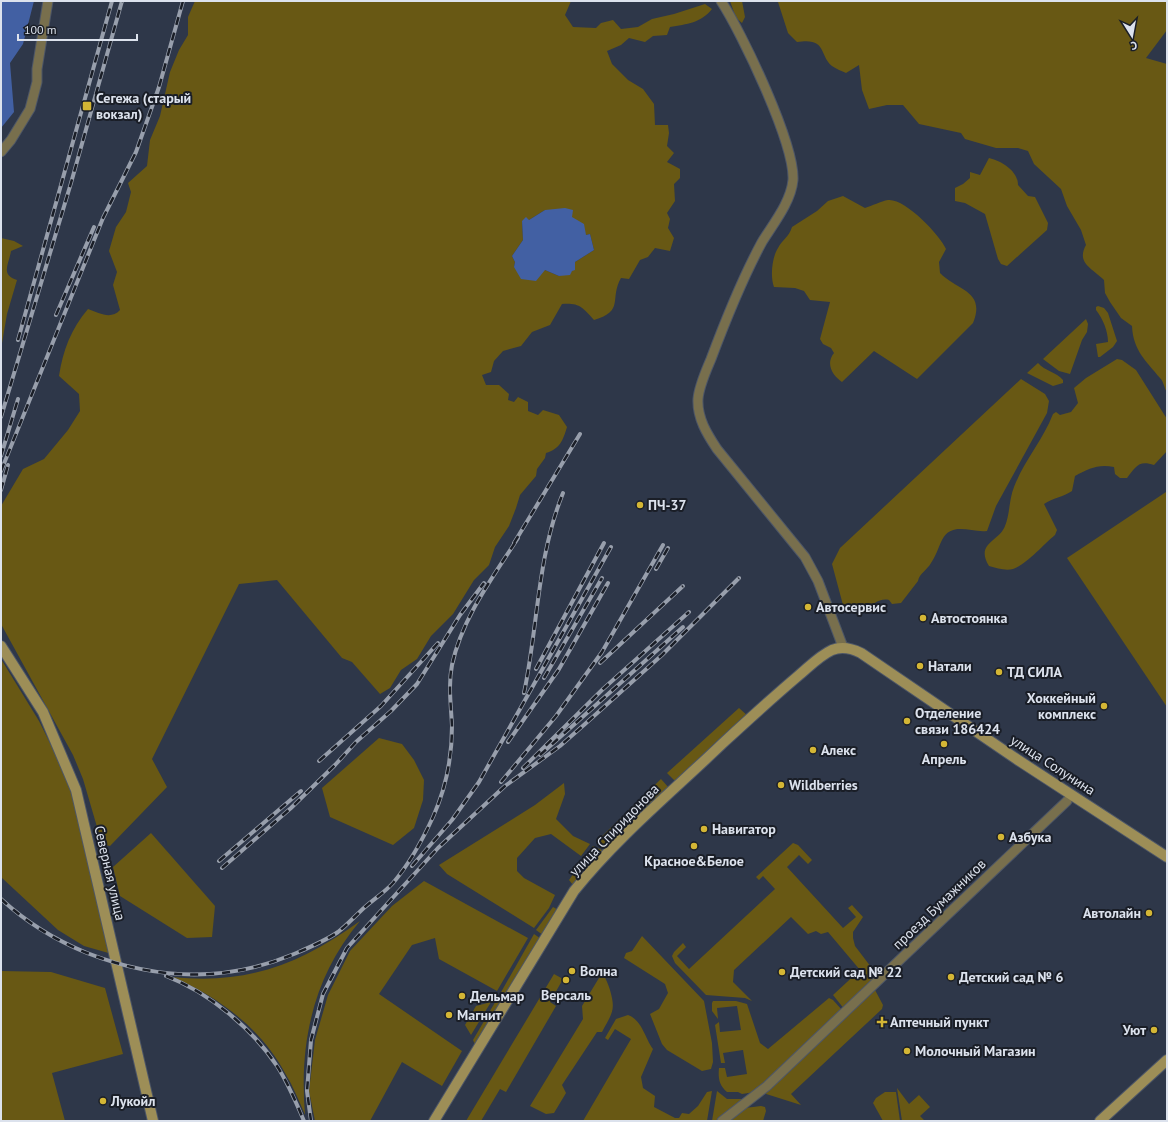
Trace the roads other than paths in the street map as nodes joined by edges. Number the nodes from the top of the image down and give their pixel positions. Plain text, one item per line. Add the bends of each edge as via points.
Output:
1 (48, 1) edge
2 (721, 1) edge
3 (1, 152) edge
4 (1, 646) edge
5 (843, 648) junction
6 (1067, 801) dead end
7 (1167, 857) edge
8 (1167, 1060) edge
9 (153, 1121) edge
10 (434, 1121) edge
11 (722, 1121) edge
12 (1100, 1121) edge

1 - 3 street via 37,82 30,109
2 - 5 street via 745,44 776,118 791,163 793,182 783,208 762,243 719,336 698,398 698,411 705,431 717,449 805,557 818,581
4 - 9 street, Северная улица via 43,712 76,790
5 - 7 street, улица Солунина via 852,648 861,653
5 - 10 street, улица Спиридонова via 822,656 767,702 662,799 585,877
6 - 11 street, проезд Бумажников via 767,1086
8 - 12 street

